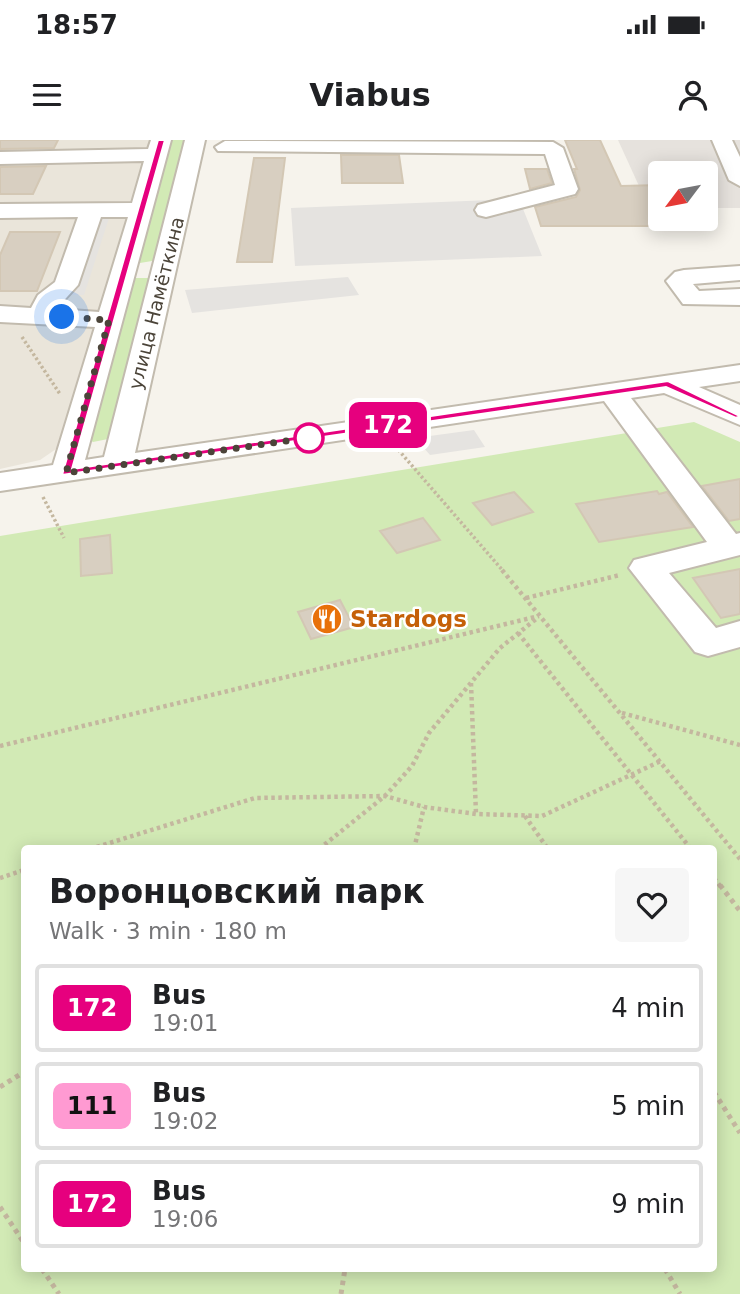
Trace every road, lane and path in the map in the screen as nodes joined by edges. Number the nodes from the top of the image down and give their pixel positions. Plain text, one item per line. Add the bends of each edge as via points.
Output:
1 (722, 140) edge
2 (225, 146) edge
3 (159, 148) edge
4 (193, 151) edge
5 (0, 158) edge
6 (0, 175) edge
7 (740, 180) edge
8 (140, 210) junction
9 (486, 210) dead end
10 (0, 211) edge
11 (31, 211) junction
12 (92, 211) junction
13 (127, 261) junction
14 (167, 261) junction
15 (740, 273) edge
16 (740, 297) edge
17 (4, 314) edge
18 (40, 316) junction
19 (109, 320) junction
20 (740, 373) edge
21 (668, 384) junction
22 (740, 384) edge
23 (611, 391) junction
24 (64, 400) dead end
25 (740, 405) edge
26 (740, 416) edge
27 (388, 437) dead end
28 (117, 466) junction
29 (66, 473) junction
30 (0, 482) edge
31 (40, 490) dead end
32 (64, 538) dead end
33 (734, 546) edge
34 (646, 568) junction
35 (526, 598) junction
36 (539, 616) junction
37 (518, 633) junction
38 (740, 634) edge
39 (471, 682) junction
40 (621, 712) junction
41 (740, 745) edge
42 (0, 746) edge
43 (662, 761) junction
44 (634, 775) junction
45 (385, 796) junction
46 (424, 807) junction
47 (476, 814) junction
48 (525, 816) junction
49 (103, 845) edge
50 (323, 845) edge
51 (415, 845) edge
52 (545, 845) edge
53 (688, 845) edge
54 (740, 859) edge
55 (21, 871) edge
56 (0, 878) edge
57 (717, 882) edge
58 (740, 911) edge
59 (21, 1074) edge
60 (0, 1087) edge
61 (717, 1097) edge
62 (740, 1133) edge
63 (0, 1207) edge
64 (21, 1238) edge
65 (44, 1272) edge
66 (345, 1272) edge
67 (667, 1272) edge
68 (59, 1294) edge
69 (341, 1294) edge
70 (680, 1294) edge

1 - 7 street
2 - 4 street
2 - 9 street via 553,148 567,189
3 - 5 street
3 - 8 street, улица Намёткина
4 - 14 street, улица Намёткина
6 - 11 street via 46,180
8 - 12 street
8 - 13 street, улица Намёткина
10 - 11 street
11 - 12 street
12 - 18 street via 66,285 47,300
13 - 14 street via 133,269 146,271
13 - 19 street, улица Намёткина
14 - 28 street, улица Намёткина
15 - 16 street via 678,281 692,299
17 - 18 street
17 - 24 path
18 - 19 street
19 - 29 street, улица Намёткина
20 - 21 street
21 - 23 street
21 - 26 street
22 - 25 street
23 - 28 street
23 - 33 street
27 - 35 path
28 - 29 street
29 - 30 street
31 - 32 path
33 - 34 street
34 - 35 path
34 - 38 street via 708,643
35 - 36 path
36 - 37 path
36 - 40 path
36 - 42 path
37 - 39 path
37 - 44 path
39 - 45 path
39 - 47 path
40 - 41 path
40 - 43 path
43 - 44 path
43 - 54 path
44 - 48 path via 542,816
44 - 53 path
45 - 46 path
45 - 49 path via 255,798
45 - 50 path
46 - 47 path
46 - 51 path
47 - 48 path
48 - 52 path
55 - 56 path
57 - 58 path
59 - 60 path
61 - 62 path
63 - 64 path
65 - 68 path
66 - 69 path
67 - 70 path

